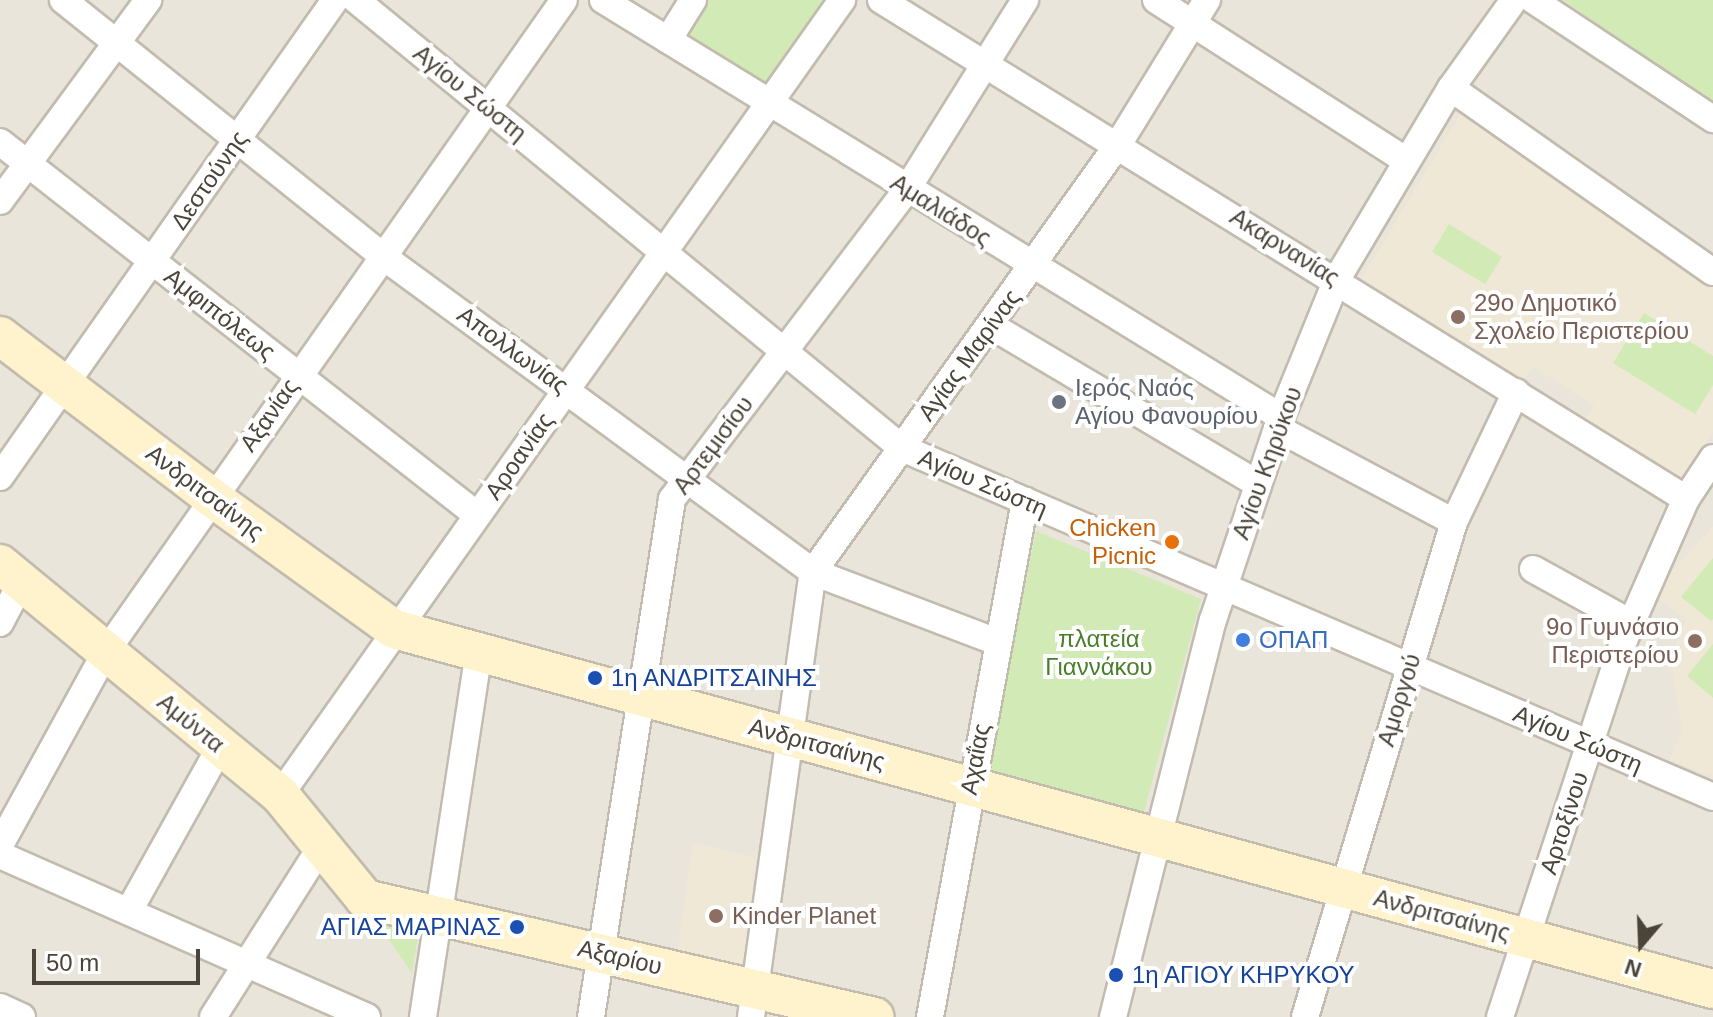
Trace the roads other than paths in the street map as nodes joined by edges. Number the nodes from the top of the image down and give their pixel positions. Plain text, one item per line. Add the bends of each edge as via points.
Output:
1 (63, 0) edge
2 (148, 0) edge
3 (335, 0) edge
4 (564, 0) edge
5 (603, 0) edge
6 (693, 0) edge
7 (842, 0) edge
8 (881, 0) edge
9 (1025, 0) edge
10 (1156, 0) edge
11 (1207, 0) edge
12 (1514, 0) edge
13 (1533, 0) edge
14 (369, 4) edge
15 (1194, 23) junction
16 (668, 40) junction
17 (116, 44) junction
18 (988, 63) junction
19 (1451, 88) junction
20 (770, 103) junction
21 (486, 106) junction
22 (1713, 119) edge
23 (237, 141) junction
24 (0, 142) edge
25 (1119, 143) junction
26 (1407, 161) junction
27 (27, 163) junction
28 (907, 189) junction
29 (0, 201) edge
30 (663, 252) junction
31 (381, 255) junction
32 (152, 261) junction
33 (1033, 266) junction
34 (1713, 272) edge
35 (1337, 279) junction
36 (990, 325) junction
37 (0, 336) edge
38 (784, 352) junction
39 (297, 375) junction
40 (65, 386) junction
41 (566, 388) junction
42 (1516, 392) junction
43 (1279, 423) junction
44 (902, 448) junction
45 (1713, 458) edge
46 (0, 477) edge
47 (687, 477) junction
48 (1258, 484) junction
49 (211, 497) junction
50 (1686, 499) junction
51 (1025, 501) junction
52 (477, 515) junction
53 (1454, 522) junction
54 (1533, 569) dead end
55 (813, 572) junction
56 (11, 573) edge
57 (1223, 586) junction
58 (0, 623) edge
59 (1631, 623) junction
60 (394, 629) junction
61 (997, 642) junction
62 (479, 651) junction
63 (105, 653) junction
64 (1408, 666) junction
65 (637, 695) junction
66 (787, 736) junction
67 (1589, 744) junction
68 (220, 747) junction
69 (970, 786) junction
70 (280, 795) junction
71 (1713, 797) edge
72 (1156, 836) junction
73 (0, 845) edge
74 (322, 845) junction
75 (0, 855) edge
76 (1342, 888) junction
77 (365, 899) joint
78 (130, 909) junction
79 (438, 916) junction
80 (1526, 938) junction
81 (599, 952) junction
82 (245, 964) junction
83 (1713, 989) edge
84 (753, 1003) edge
85 (0, 1007) edge
86 (22, 1017) edge
87 (213, 1017) edge
88 (367, 1017) edge
89 (423, 1017) edge
90 (591, 1017) edge
91 (875, 1017) edge
92 (930, 1017) edge
93 (1113, 1017) edge
94 (1305, 1017) edge
95 (1500, 1017) edge

1 - 17 street, Απολλωνίας
2 - 17 street
3 - 23 street, Δεστούνης
4 - 21 street, Αξανίας
5 - 16 street, Αμαλιάδος
6 - 16 street
7 - 20 street, Αροανίας
8 - 18 street, Ακαρνανίας
9 - 18 street, Αρτεμισίου
10 - 15 street
11 - 15 street, Αγίας Μαρίνας
12 - 19 street, Αγίου Κηρύκου
13 - 22 street
14 - 21 street, Αγίου Σώστη
15 - 25 street, Αγίας Μαρίνας
15 - 26 street
16 - 20 street, Αμαλιάδος
17 - 23 street, Απολλωνίας
17 - 27 street
18 - 25 street, Ακαρνανίας
18 - 28 street, Αρτεμισίου
19 - 26 street, Αγίου Κηρύκου
19 - 34 street
20 - 28 street, Αμαλιάδος
20 - 30 street, Αροανίας
21 - 30 street, Αγίου Σώστη
21 - 31 street, Αξανίας
23 - 31 street, Απολλωνίας
23 - 32 street, Δεστούνης
24 - 27 street, Αμφιπόλεως
25 - 33 street, Αγίας Μαρίνας
25 - 35 street, Ακαρνανίας
26 - 35 street, Αγίου Κηρύκου
27 - 29 street
27 - 32 street, Αμφιπόλεως
28 - 33 street, Αμαλιάδος
28 - 38 street, Αρτεμισίου
30 - 38 street, Αγίου Σώστη
30 - 41 street, Αροανίας
31 - 39 street, Αξανίας
31 - 41 street, Απολλωνίας
32 - 39 street, Αμφιπόλεως
32 - 40 street, Δεστούνης
33 - 36 street, Αγίας Μαρίνας
33 - 43 street, Αμαλιάδος
35 - 42 street, Ακαρνανίας
35 - 43 street, Αγίου Κηρύκου
36 - 44 street, Αγίας Μαρίνας
36 - 48 street
37 - 40 street, Ανδριτσαίνης
38 - 44 street, Αγίου Σώστη
38 - 47 street, Αρτεμισίου
39 - 49 street, Αξανίας
39 - 52 street, Αμφιπόλεως
40 - 46 street, Δεστούνης
40 - 49 street, Ανδριτσαίνης
41 - 47 street, Απολλωνίας
41 - 52 street, Αροανίας
42 - 50 street, Ακαρνανίας
42 - 53 street, Αμοργού
43 - 48 street, Αγίου Κηρύκου
43 - 53 street, Αμαλιάδος
44 - 51 street, Αγίου Σώστη
44 - 55 street, Αγίας Μαρίνας
45 - 50 street, Αρτοξίνου
47 - 55 street, Απολλωνίας
47 - 65 street, Αρτεμισίου via 672,499
48 - 57 street, Αγίου Κηρύκου
49 - 60 street, Ανδριτσαίνης
49 - 63 street, Αξανίας
50 - 59 street, Αρτοξίνου
51 - 57 street, Αγίου Σώστη
51 - 61 street, Αχαΐας
52 - 60 street, Αροανίας
53 - 64 street, Αμοργού
54 - 59 street
55 - 61 street, Απολλωνίας
55 - 66 street, Αγίας Μαρίνας
56 - 58 street
56 - 63 street, Αμύντα
57 - 64 street, Αγίου Σώστη
57 - 72 street, Αγίου Κηρύκου
59 - 67 street, Αρτοξίνου
60 - 62 street, Ανδριτσαίνης
60 - 70 street, Αροανίας
61 - 69 street, Αχαΐας
62 - 65 street, Ανδριτσαίνης
62 - 79 street
63 - 68 street, Αμύντα
63 - 73 street, Αξανίας
64 - 67 street, Αγίου Σώστη
64 - 76 street, Αμοργού
65 - 66 street, Ανδριτσαίνης
65 - 81 street, Αρτεμισίου
66 - 69 street, Ανδριτσαίνης
66 - 84 street, Αγίας Μαρίνας
67 - 71 street, Αγίου Σώστη
67 - 80 street, Αρτοξίνου
68 - 70 street, Αμύντα
68 - 78 street
69 - 72 street, Ανδριτσαίνης
69 - 92 street, Αχαΐας
70 - 74 street, Αμύντα
72 - 76 street, Ανδριτσαίνης
72 - 93 street, Αγίου Κηρύκου
74 - 77 street, Αμύντα
74 - 82 street
75 - 78 street
76 - 80 street, Ανδριτσαίνης
76 - 94 street, Αμοργού
77 - 79 street, Αξαρίου
78 - 82 street
79 - 81 street, Αξαρίου
79 - 89 street
80 - 83 street, Ανδριτσαίνης
80 - 95 street, Αρτοξίνου
81 - 84 street, Αξαρίου
81 - 90 street, Αρτεμισίου
82 - 87 street
82 - 88 street
84 - 91 street, Αξαρίου
85 - 86 street

